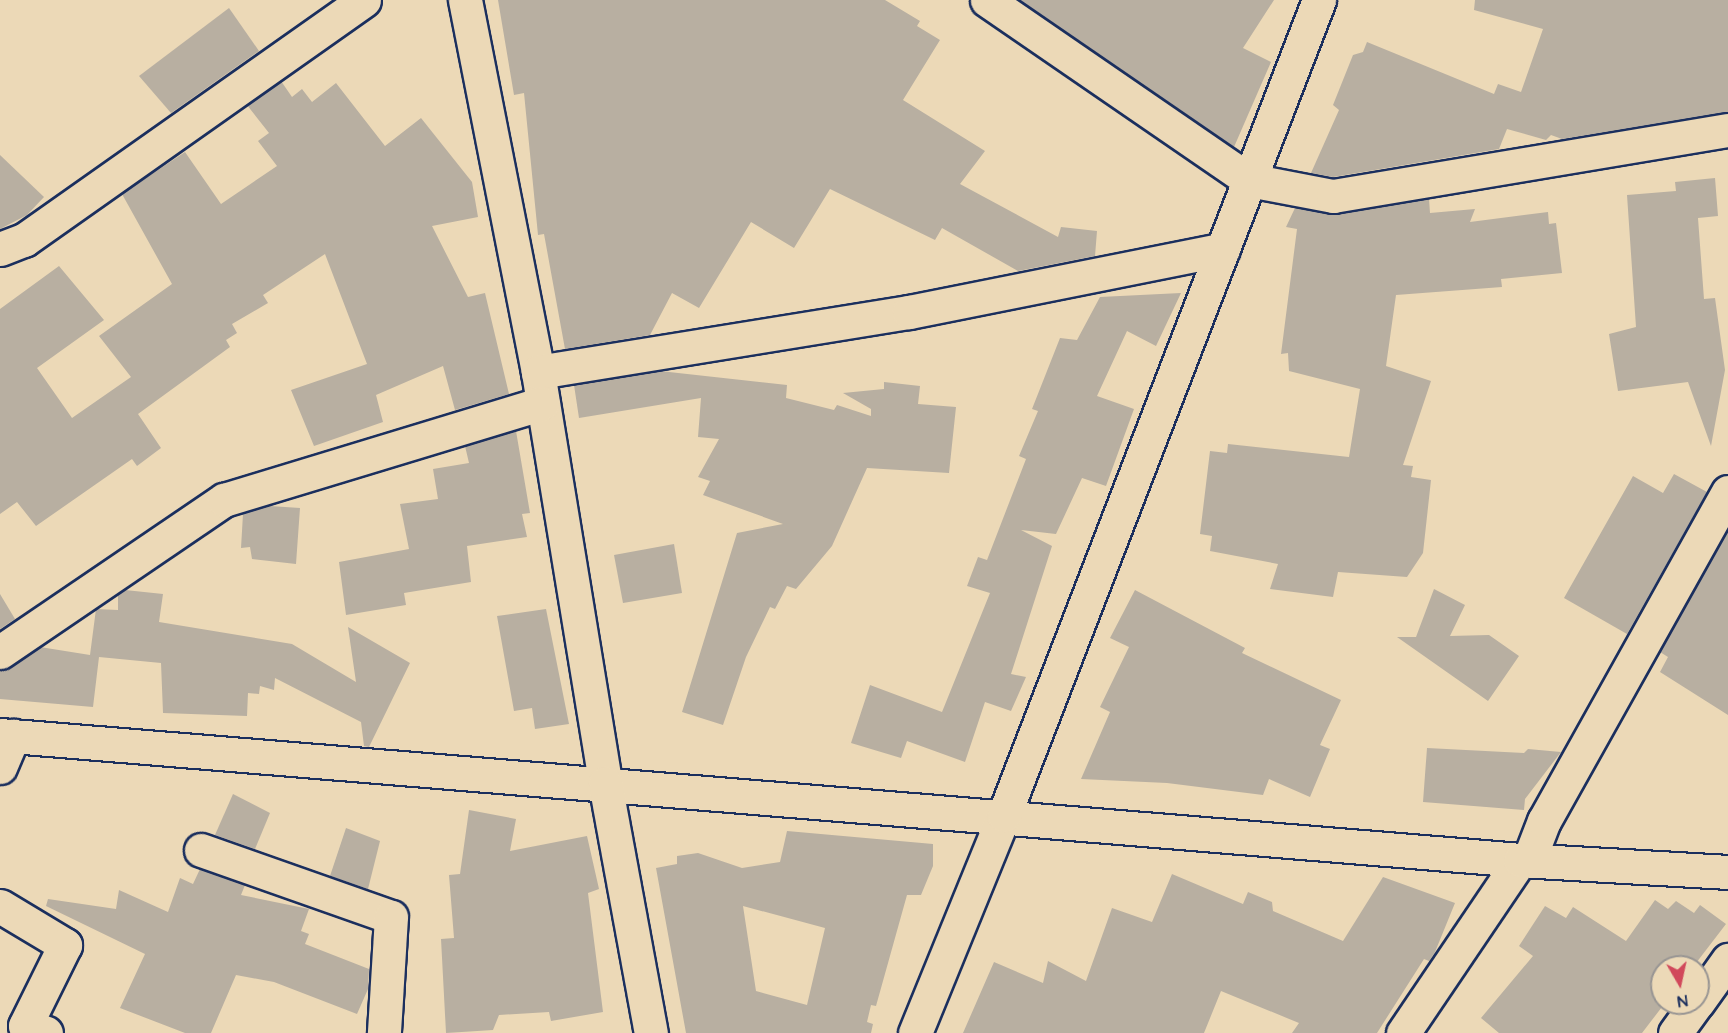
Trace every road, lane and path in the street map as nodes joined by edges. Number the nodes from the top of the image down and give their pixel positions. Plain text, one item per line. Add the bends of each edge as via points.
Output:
1 (364, 0) edge
2 (465, 0) edge
3 (987, 0) edge
4 (1319, 0) edge
5 (1728, 130) edge
6 (1249, 180) junction
7 (0, 249) edge
8 (1223, 249) junction
9 (541, 388) junction
10 (1728, 492) edge
11 (0, 652) edge
12 (6, 736) edge
13 (0, 767) edge
14 (605, 783) junction
15 (1004, 815) junction
16 (201, 850) dead end
17 (1525, 859) junction
18 (1728, 872) edge
19 (0, 906) edge
20 (1728, 960) edge
21 (1710, 986) edge
22 (1689, 1015) edge
23 (46, 1033) edge
24 (384, 1033) edge
25 (651, 1033) edge
26 (915, 1033) edge
27 (1402, 1033) edge
28 (1675, 1033) edge

1 - 7 street via 24,240
2 - 9 street
3 - 6 street
4 - 6 street
5 - 6 street via 1334,196
6 - 8 street
8 - 9 street
8 - 15 street
9 - 11 street via 224,500
9 - 14 street
10 - 17 street
12 - 13 street
12 - 14 street
14 - 15 street
14 - 25 street
15 - 17 street
15 - 26 street
16 - 24 street via 391,917
17 - 18 street
17 - 27 street
19 - 23 street via 64,945 25,1026
20 - 21 street
22 - 28 street

